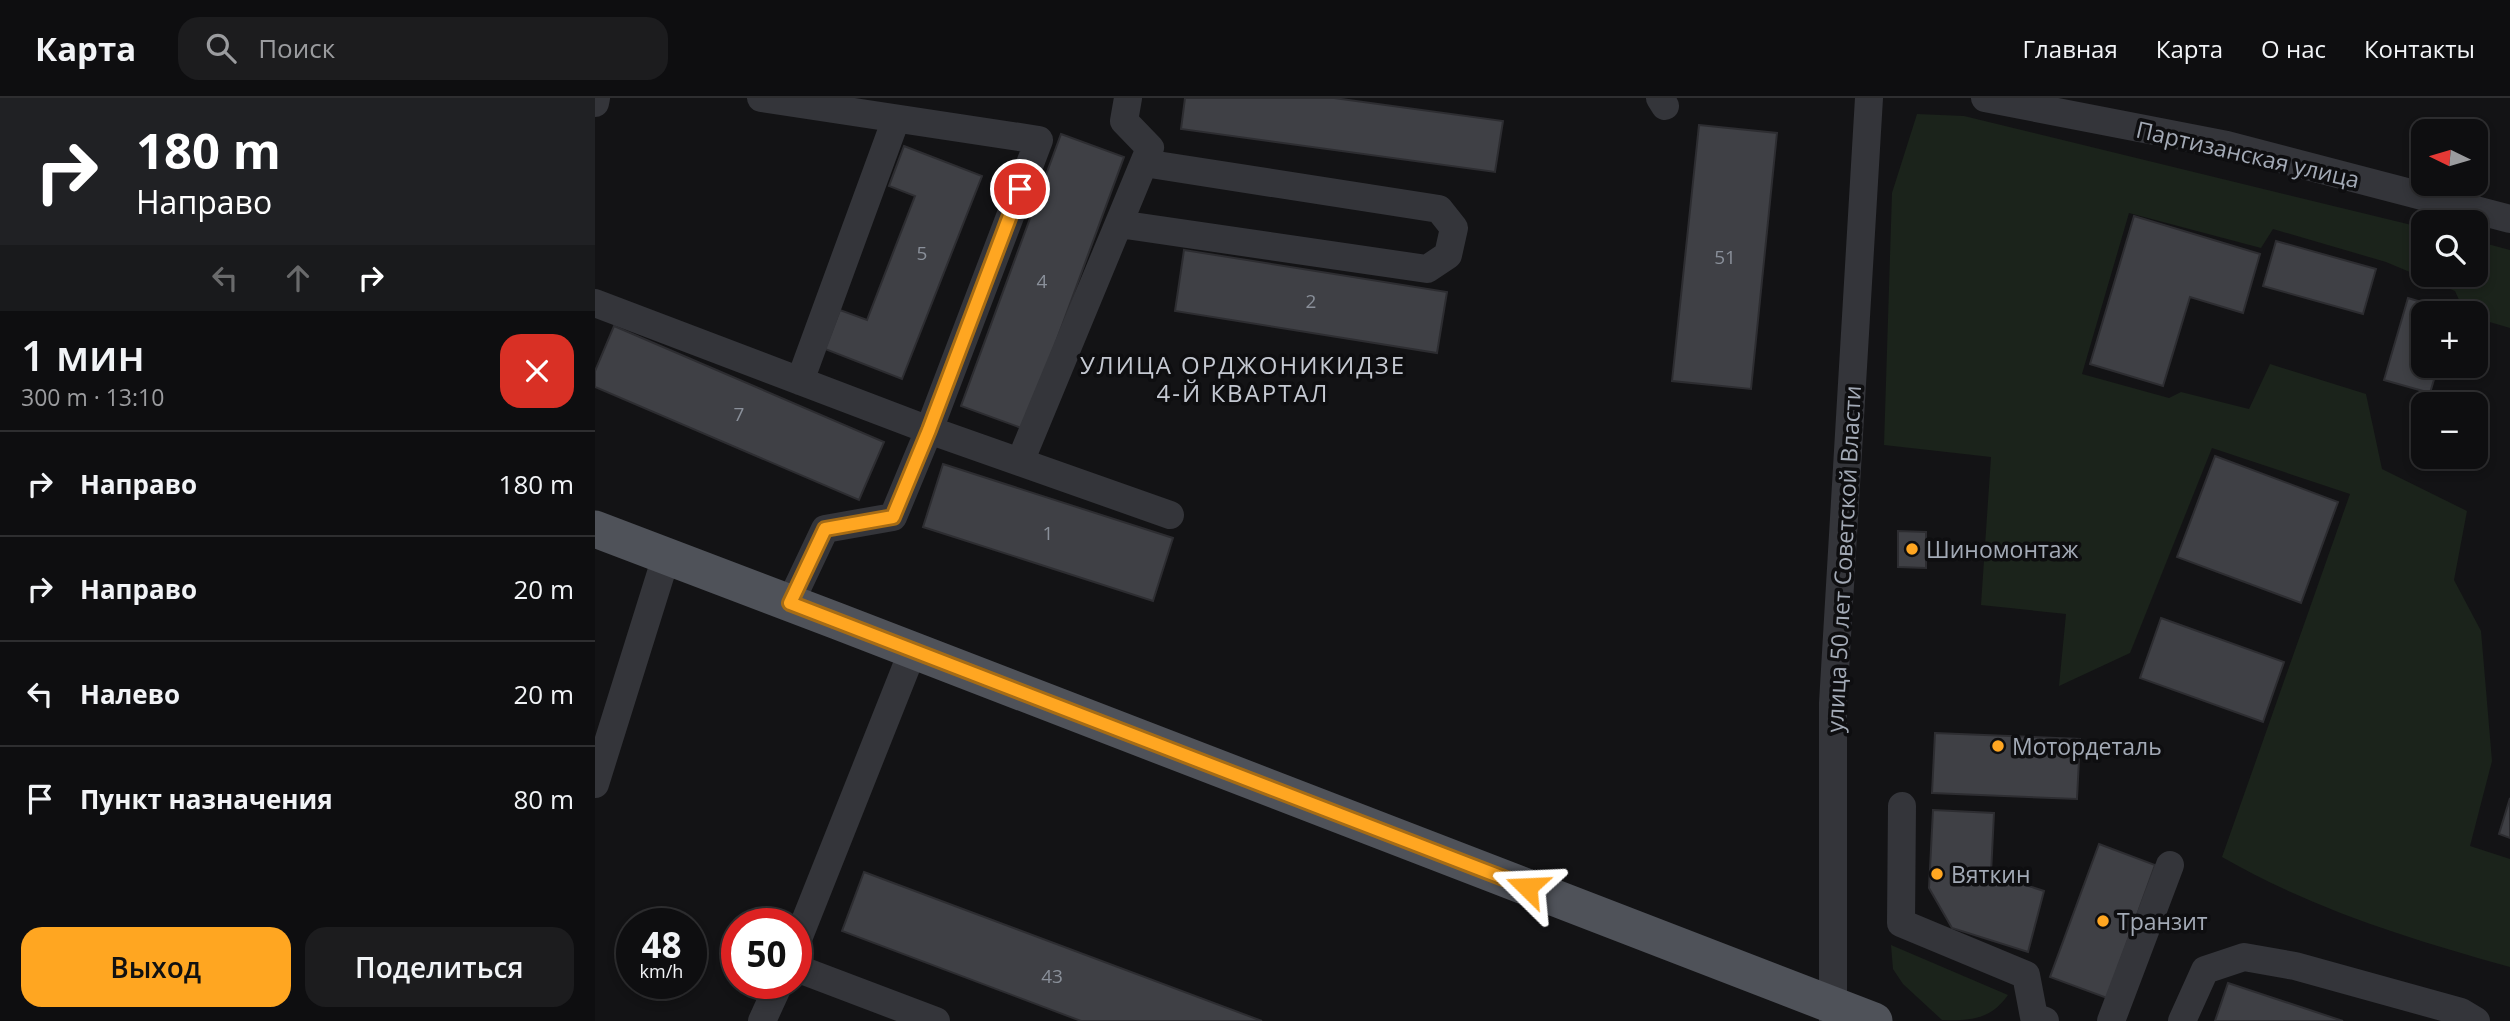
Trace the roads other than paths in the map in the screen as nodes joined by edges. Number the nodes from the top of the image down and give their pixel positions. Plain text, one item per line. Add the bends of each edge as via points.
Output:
1 (761, 98) edge
2 (1128, 98) edge
3 (1869, 98) edge
4 (1985, 98) edge
5 (896, 119) junction
6 (1144, 163) junction
7 (2510, 219) edge
8 (1119, 225) junction
9 (595, 303) edge
10 (800, 381) junction
11 (929, 430) junction
12 (1020, 462) junction
13 (1170, 515) dead end
14 (595, 530) edge
15 (666, 557) junction
16 (790, 603) junction
17 (913, 650) junction
18 (595, 784) edge
19 (1902, 806) dead end
20 (2171, 865) dead end
21 (810, 908) edge
22 (812, 974) edge
23 (772, 999) edge
24 (1834, 1013) edge
25 (762, 1021) edge
26 (936, 1021) edge
27 (1874, 1021) edge
28 (2045, 1021) edge
29 (2111, 1021) edge
30 (2182, 1021) edge
31 (2476, 1021) edge

1 - 5 street
2 - 6 street via 1124,121 1150,148
3 - 24 street, улица 50 лет Советской Власти via 1833,704
4 - 7 street, Партизанская улица via 2227,145
5 - 10 street
5 - 11 street via 1039,141
6 - 8 street
6 - 8 street via 1439,209 1454,228 1448,255 1427,270
8 - 12 street
9 - 10 street
10 - 11 street
11 - 12 street
11 - 16 street via 893,517 825,529
12 - 13 street
14 - 15 main road
15 - 16 main road
15 - 18 street
16 - 17 main road
17 - 21 street
17 - 24 main road
19 - 28 street via 1901,923 2027,975 2034,1017
20 - 29 street
22 - 26 street
23 - 25 street
24 - 27 main road
30 - 31 street via 2205,970 2244,957 2295,966 2461,1012

